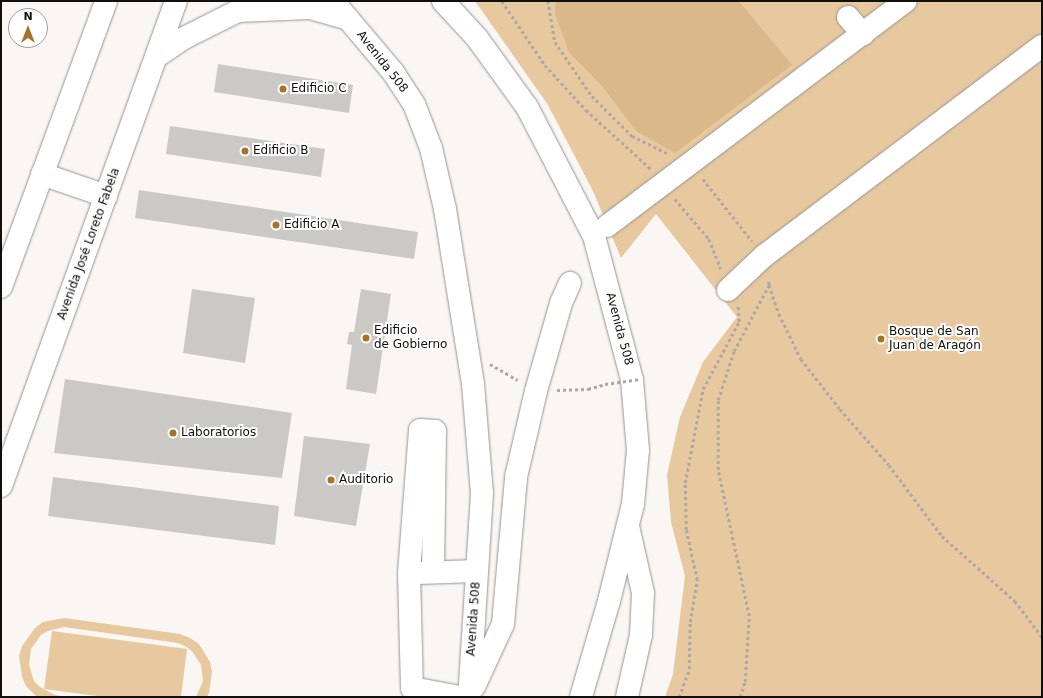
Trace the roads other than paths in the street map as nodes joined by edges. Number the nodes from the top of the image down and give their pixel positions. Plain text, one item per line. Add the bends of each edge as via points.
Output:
1 (106, 1) edge
2 (176, 1) edge
3 (333, 1) edge
4 (443, 1) edge
5 (906, 1) edge
6 (848, 17) dead end
7 (348, 19) junction
8 (863, 34) junction
9 (1042, 46) edge
10 (156, 57) junction
11 (42, 174) junction
12 (106, 196) junction
13 (601, 230) junction
14 (6, 258) edge
15 (570, 283) dead end
16 (1, 287) edge
17 (728, 290) road end
18 (1, 486) edge
19 (628, 526) junction
20 (477, 570) junction
21 (433, 572) junction
22 (409, 574) junction
23 (460, 697) edge
24 (469, 697) edge
25 (581, 697) edge
26 (627, 697) edge

1 - 11 main road
2 - 10 main road, Avenida José Loreto Fabela
3 - 7 main road, Avenida 508
4 - 13 main road, Avenida 508 via 478,38 527,107
5 - 8 main road
6 - 8 main road
7 - 10 main road via 310,8 238,11 184,38
7 - 20 main road, Avenida 508 via 393,72 414,104 431,148 446,209 473,384 482,493
8 - 13 main road
9 - 17 main road via 764,256
10 - 12 main road, Avenida José Loreto Fabela
11 - 12 main road
11 - 14 main road
12 - 18 main road, Avenida José Loreto Fabela
13 - 19 main road, Avenida 508 via 632,380 638,450 633,504
14 - 16 main road
15 - 24 main road via 561,303 536,391 516,477 503,624
19 - 25 main road, Avenida 508 via 610,601
19 - 26 main road via 643,593 641,635
20 - 21 main road
20 - 24 main road, Avenida 508
21 - 22 main road
21 - 22 main road via 435,431 420,430
22 - 23 main road via 412,688

